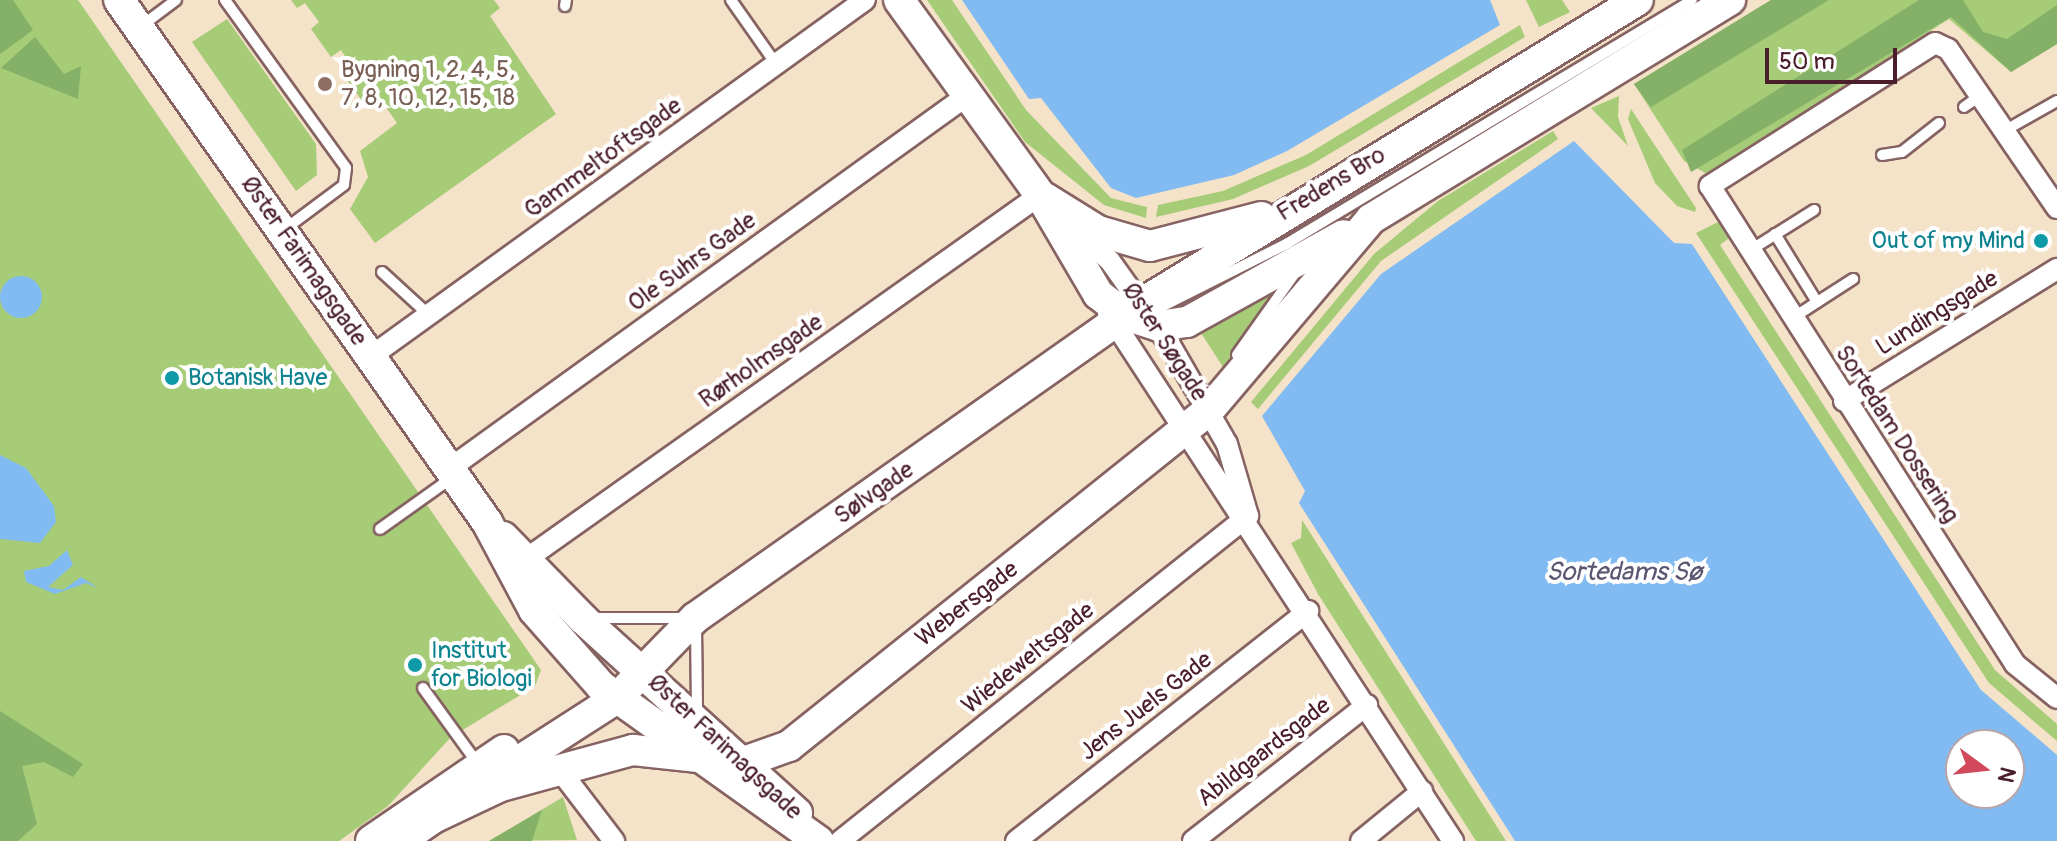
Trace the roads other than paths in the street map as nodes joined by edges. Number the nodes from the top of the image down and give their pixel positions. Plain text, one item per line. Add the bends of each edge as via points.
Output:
1 (119, 0) edge
2 (176, 0) edge
3 (225, 0) edge
4 (731, 0) edge
5 (865, 0) edge
6 (899, 0) edge
7 (1638, 0) edge
8 (1692, 0) edge
9 (1730, 0) edge
10 (139, 28) junction
11 (776, 64) junction
12 (965, 97) junction
13 (2057, 101) edge
14 (1939, 123) dead end
15 (2004, 131) junction
16 (1882, 155) dead end
17 (1040, 195) junction
18 (1367, 208) junction
19 (2057, 208) edge
20 (1814, 210) dead end
21 (1282, 211) junction
22 (284, 230) junction
23 (1775, 234) junction
24 (1748, 252) junction
25 (1312, 253) junction
26 (2057, 269) edge
27 (382, 272) dead end
28 (1853, 279) dead end
29 (1817, 302) junction
30 (429, 315) junction
31 (1138, 316) junction
32 (1791, 319) junction
33 (370, 357) junction
34 (1844, 401) junction
35 (1209, 410) junction
36 (1183, 433) junction
37 (452, 472) junction
38 (1248, 516) junction
39 (380, 529) dead end
40 (520, 564) junction
41 (1308, 611) junction
42 (695, 618) junction
43 (583, 619) junction
44 (619, 684) junction
45 (423, 688) dead end
46 (2057, 698) edge
47 (1367, 705) junction
48 (697, 720) junction
49 (694, 754) junction
50 (744, 762) junction
51 (479, 765) junction
52 (559, 769) junction
53 (1422, 791) junction
54 (429, 820) junction
55 (1018, 840) edge
56 (371, 841) edge
57 (400, 841) edge
58 (614, 841) edge
59 (820, 841) edge
60 (840, 841) edge
61 (1193, 841) edge
62 (1361, 841) edge
63 (1453, 841) edge

1 - 10 street, Øster Farimagsgade
2 - 10 lane
3 - 22 lane via 346,168 344,185
4 - 11 lane
5 - 11 street, Gammeltoftsgade
6 - 12 street, Øster Søgade
7 - 21 street, Fredens Bro
8 - 18 lane
9 - 18 street, Fredens Bro
10 - 22 street, Øster Farimagsgade
11 - 30 street, Gammeltoftsgade
12 - 17 street, Øster Søgade
12 - 37 street, Ole Suhrs Gade
13 - 15 lane
14 - 16 lane via 1902,152
15 - 19 street
15 - 24 street, Sortedam Dossering via 1972,102 1948,49 1935,43 1710,186
17 - 21 street via 1098,231 1150,246
17 - 31 street, Øster Søgade
17 - 31 street, Øster Søgade via 1098,294
17 - 40 street, Rørholmsgade
18 - 25 street, Fredens Bro
18 - 31 lane via 1177,306
18 - 35 street, Fredens Bro
20 - 23 lane
21 - 31 street, Fredens Bro
22 - 33 street, Øster Farimagsgade
23 - 24 lane
23 - 29 lane
24 - 32 street, Sortedam Dossering
25 - 31 street, Fredens Bro via 1206,313
25 - 35 lane via 1222,376
26 - 34 street, Lundingsgade
27 - 30 lane
28 - 29 lane
29 - 32 lane
30 - 33 street, Gammeltoftsgade
31 - 35 street, Øster Søgade
31 - 36 street, Øster Søgade
31 - 42 street, Sølvgade
32 - 34 street, Sortedam Dossering
33 - 37 street, Øster Farimagsgade
34 - 46 street, Sortedam Dossering via 2015,664
35 - 36 street, Fredens Bro
35 - 38 street, Øster Søgade
36 - 38 street, Øster Søgade
36 - 50 street, Webersgade via 789,746
37 - 39 lane
37 - 40 street, Øster Farimagsgade
38 - 41 street, Øster Søgade
38 - 60 street, Wiedeweltsgade
40 - 43 street, Øster Farimagsgade
40 - 44 street
41 - 47 street, Øster Søgade
41 - 55 street, Jens Juels Gade
42 - 43 lane
42 - 44 street, Sølvgade
42 - 48 lane
43 - 44 street, Øster Farimagsgade
44 - 48 street, Øster Farimagsgade
44 - 49 street, Øster Farimagsgade
44 - 51 street, Sølvgade
44 - 54 street, Sølvgade
45 - 51 lane
47 - 53 street, Øster Søgade
47 - 61 street, Abildgaardsgade
48 - 50 street, Øster Farimagsgade
49 - 50 street, Sølvgade
49 - 52 street, Sølvgade via 633,750
49 - 59 street, Øster Farimagsgade
50 - 59 street, Øster Farimagsgade
51 - 56 street, Sølvgade
52 - 54 street, Sølvgade via 501,786
52 - 58 street
53 - 62 street
53 - 63 street, Øster Søgade
54 - 57 street, Sølvgade

